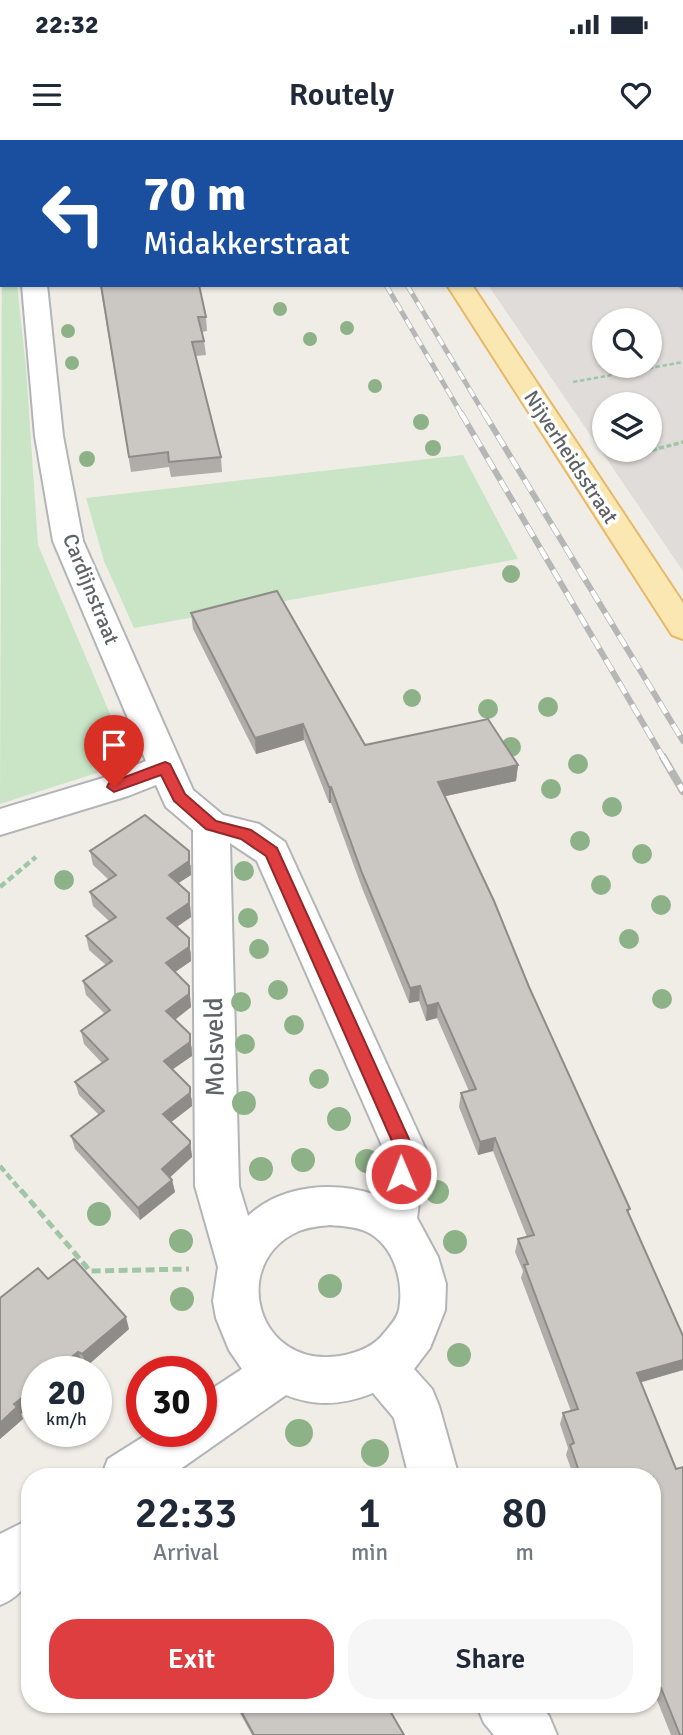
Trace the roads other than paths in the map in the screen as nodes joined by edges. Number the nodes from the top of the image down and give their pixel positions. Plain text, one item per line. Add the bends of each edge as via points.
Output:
1 (34, 287) edge
2 (460, 287) edge
3 (683, 628) edge
4 (172, 783) junction
5 (0, 822) edge
6 (211, 825) junction
7 (394, 1224) junction
8 (240, 1266) junction
9 (382, 1367) junction
10 (282, 1370) junction
11 (217, 1415) edge
12 (170, 1447) edge
13 (139, 1468) edge
14 (432, 1468) edge
15 (21, 1550) edge
16 (0, 1579) edge
17 (511, 1713) edge
18 (530, 1735) edge

1 - 4 street, Cardijnstraat via 49,436 68,541
2 - 3 main road, Nijverheidsstraat
4 - 5 street via 114,787
4 - 6 street
6 - 7 street via 246,834 272,852 405,1150
6 - 8 street, Molsveld via 217,1186
7 - 8 street, Molsveld via 356,1208 304,1208 270,1224
7 - 9 street, Molsveld via 422,1273 424,1295 417,1326 403,1348
8 - 10 street, Molsveld via 236,1312 253,1347
9 - 10 street, Molsveld via 348,1381 320,1382
9 - 14 street via 415,1406
10 - 11 street
12 - 13 street
15 - 16 street
17 - 18 street

